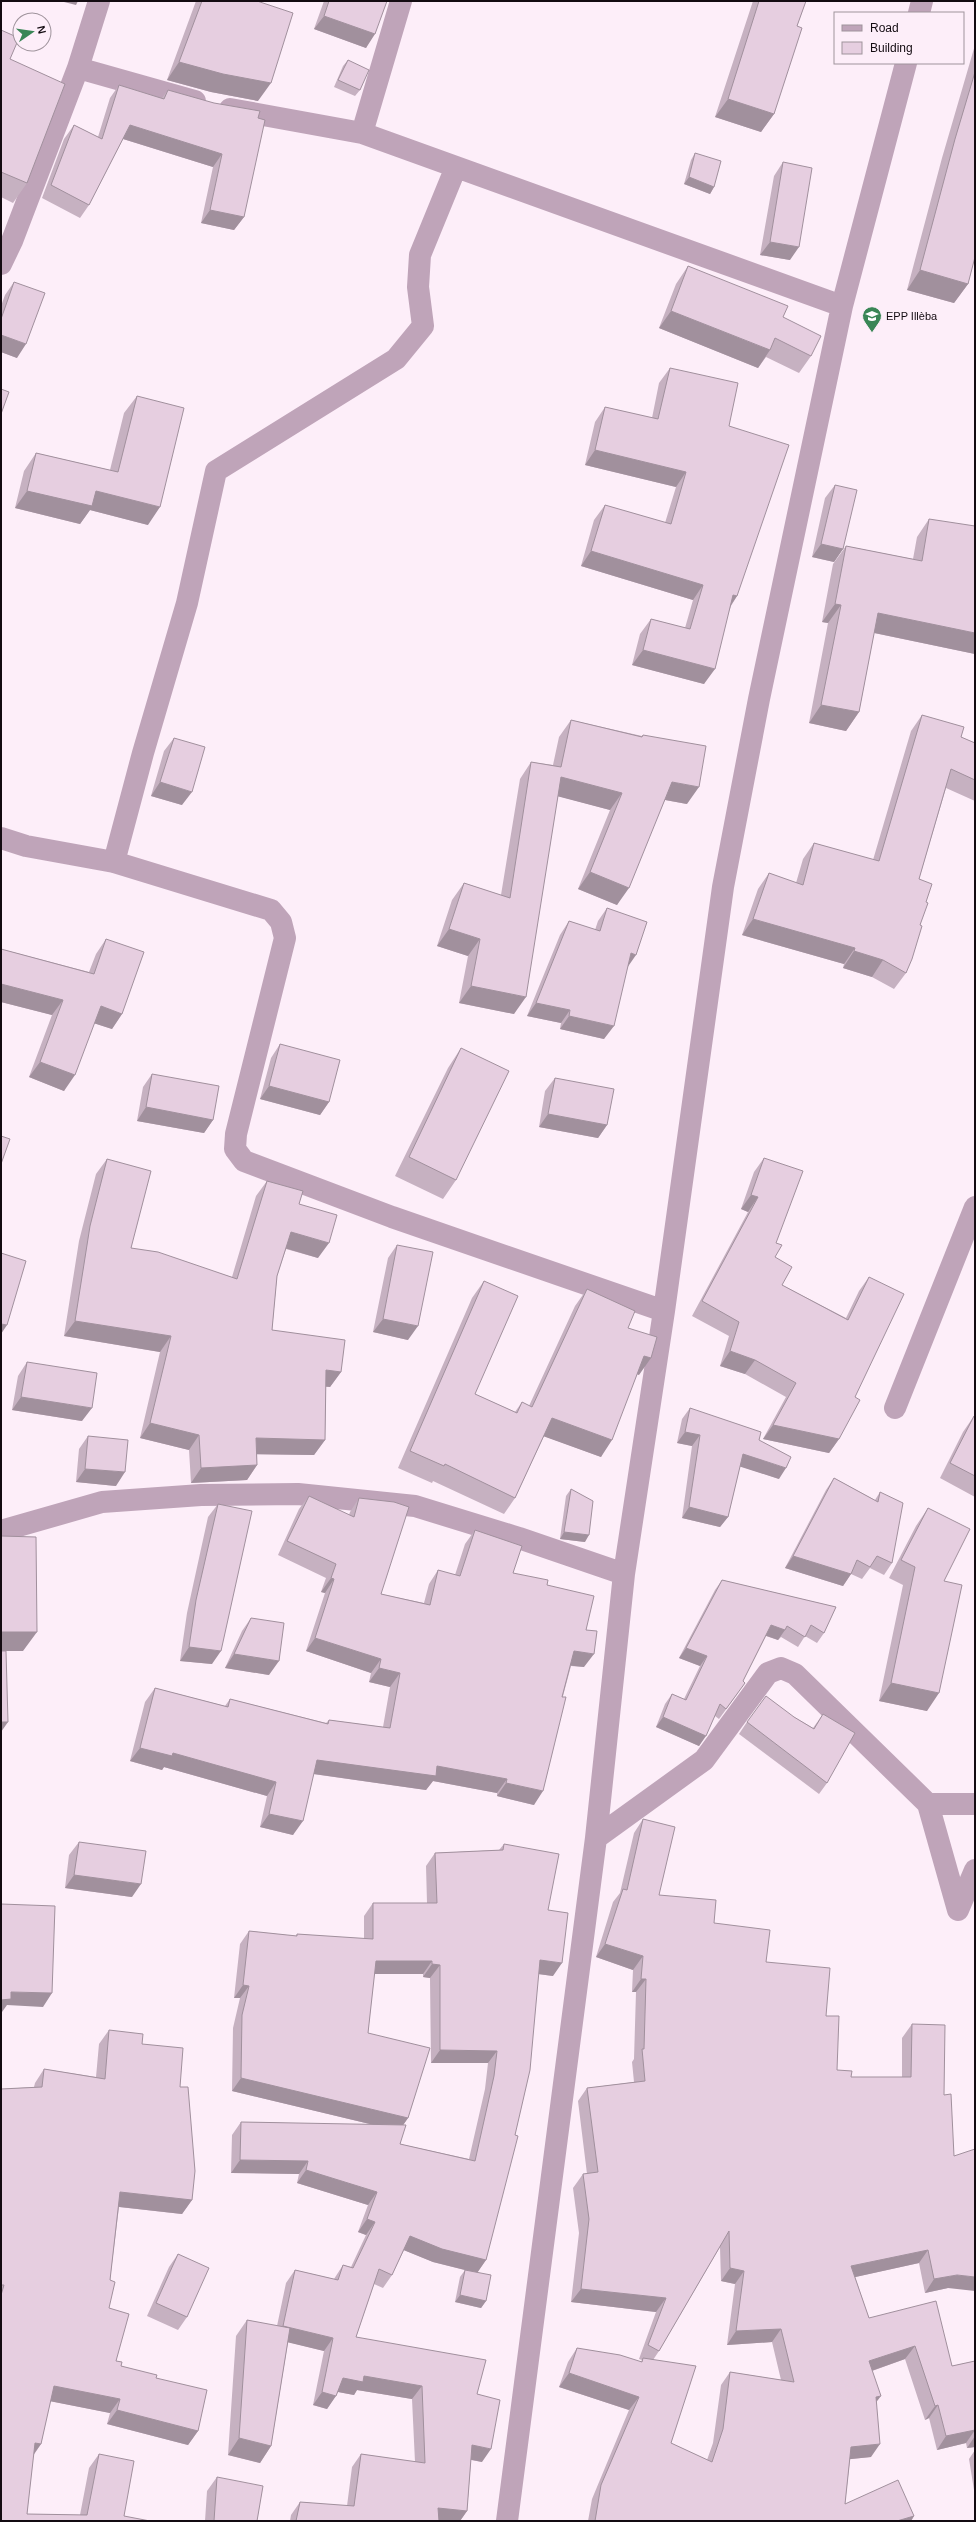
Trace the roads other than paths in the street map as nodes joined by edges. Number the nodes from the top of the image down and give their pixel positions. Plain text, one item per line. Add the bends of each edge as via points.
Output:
1 (99, 1) edge
2 (401, 1) edge
3 (922, 1) edge
4 (919, 12) edge
5 (906, 64) edge
6 (78, 68) junction
7 (362, 133) junction
8 (456, 167) junction
9 (6, 238) edge
10 (1, 264) edge
11 (842, 306) junction
12 (1, 838) edge
13 (114, 862) junction
14 (975, 1207) edge
15 (664, 1311) junction
16 (895, 1408) dead end
17 (1, 1531) edge
18 (624, 1574) junction
19 (928, 1804) junction
20 (975, 1804) edge
21 (596, 1838) junction
22 (975, 1870) edge
23 (506, 2521) edge

1 - 6 street
2 - 7 street
3 - 4 street
5 - 11 street
6 - 7 street via 208,104
6 - 9 street
7 - 8 street
8 - 11 street
8 - 13 street via 420,255 418,287 423,326 396,359 216,471 187,603
9 - 10 street
11 - 15 street via 759,699 724,887
12 - 13 street via 26,846
13 - 15 street via 271,910 281,922 285,938 236,1134 235,1149 244,1161 392,1217
14 - 16 street
15 - 18 street
17 - 18 street via 102,1502 201,1495 298,1494 415,1506 520,1538
18 - 21 street
19 - 20 street
19 - 21 street via 796,1674 781,1668 768,1673 704,1760
19 - 22 street via 958,1910
21 - 23 street

